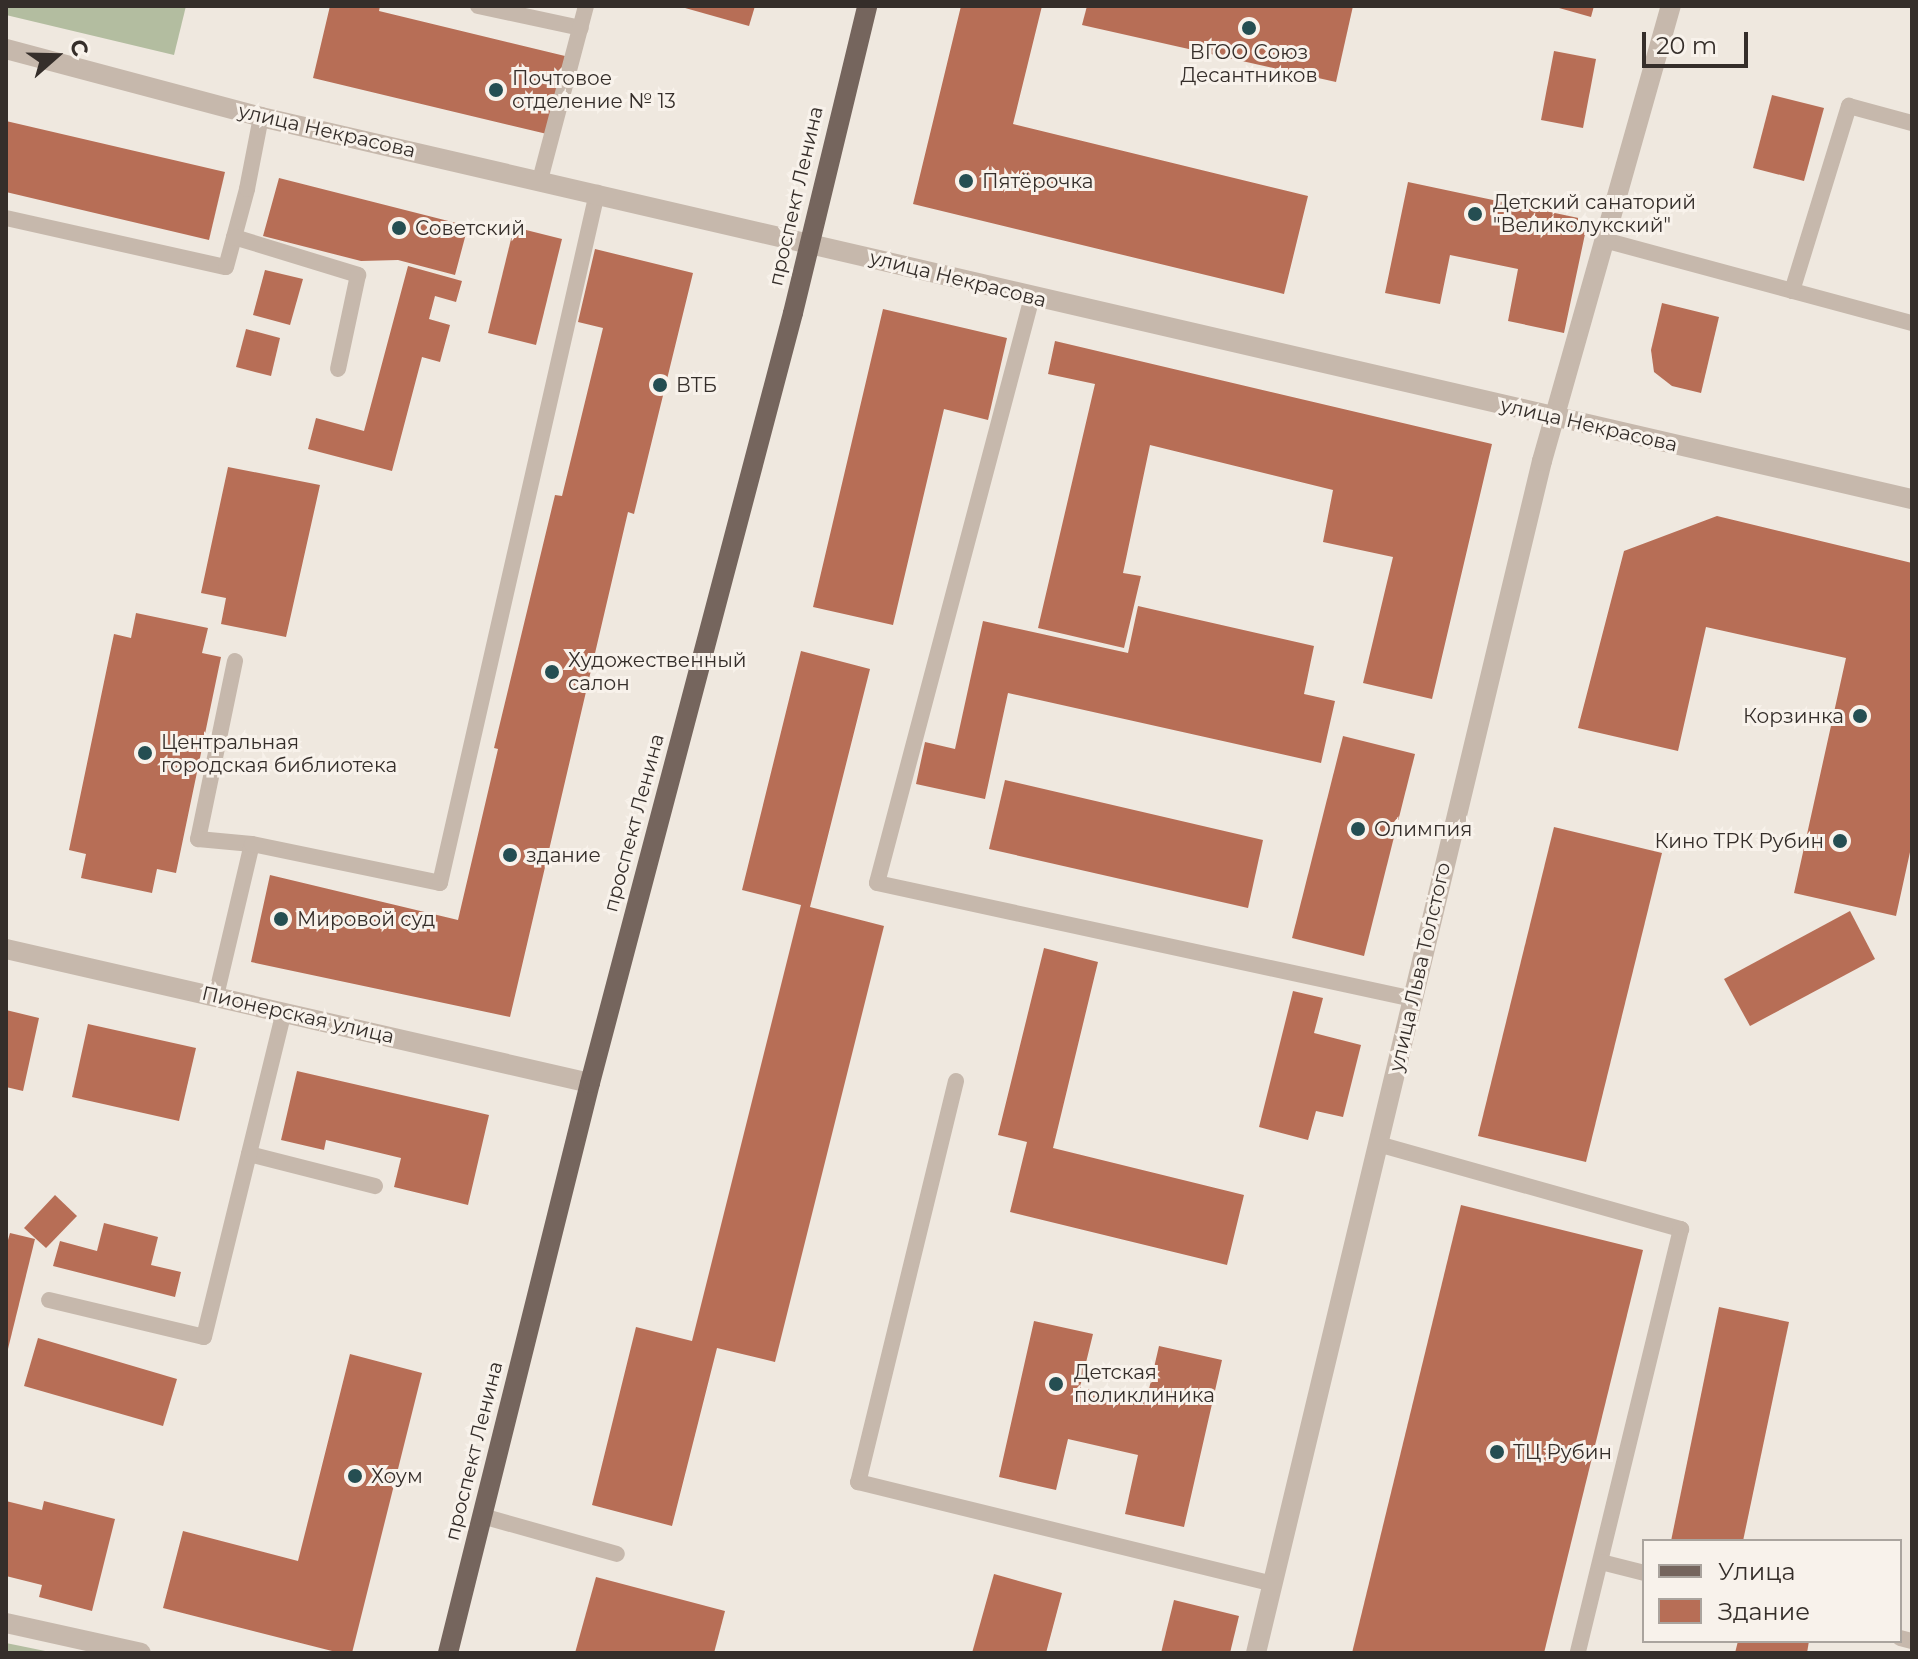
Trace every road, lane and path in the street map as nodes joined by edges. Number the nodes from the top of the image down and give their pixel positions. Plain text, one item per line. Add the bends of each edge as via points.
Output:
1 (478, 6) edge
2 (586, 6) edge
3 (867, 6) edge
4 (1671, 6) edge
5 (581, 28) junction
6 (6, 49) edge
7 (261, 117) junction
8 (1912, 123) edge
9 (540, 180) junction
10 (597, 193) junction
11 (6, 218) edge
12 (234, 237) junction
13 (1604, 240) junction
14 (809, 245) junction
15 (1792, 291) junction
16 (1032, 297) junction
17 (1912, 323) edge
18 (338, 369) dead end
19 (1553, 417) junction
20 (1912, 499) edge
21 (235, 661) dead end
22 (252, 844) junction
23 (6, 949) edge
24 (216, 996) junction
25 (1413, 999) junction
26 (284, 1012) junction
27 (956, 1081) dead end
28 (590, 1083) junction
29 (1378, 1144) junction
30 (249, 1154) junction
31 (375, 1186) dead end
32 (49, 1300) dead end
33 (482, 1516) junction
34 (617, 1554) dead end
35 (1601, 1562) junction
36 (1642, 1572) edge
37 (1273, 1584) junction
38 (6, 1623) edge
39 (141, 1653) edge
40 (448, 1653) edge
41 (1256, 1653) edge
42 (1578, 1653) edge

1 - 5 lane
2 - 5 lane
3 - 14 main road, проспект Ленина
4 - 13 street, улица Льва Толстого
5 - 9 lane
6 - 7 street, улица Некрасова
7 - 9 street, улица Некрасова
7 - 12 lane
8 - 15 lane via 1849,106
9 - 10 street, улица Некрасова
10 - 14 street, улица Некрасова
10 - 22 lane via 440,883
11 - 12 lane via 226,267
12 - 18 lane via 358,275
13 - 15 lane
13 - 19 street, улица Льва Толстого
14 - 16 street, улица Некрасова
14 - 28 main road, проспект Ленина
15 - 17 lane
16 - 19 street, улица Некрасова
16 - 25 lane via 877,883
19 - 20 street, улица Некрасова
19 - 25 street, улица Льва Толстого
21 - 22 lane via 198,839
22 - 24 lane
23 - 24 street, Пионерская улица
24 - 26 street, Пионерская улица
25 - 29 street, улица Льва Толстого
26 - 28 street, Пионерская улица
26 - 30 lane
27 - 37 lane via 858,1482
28 - 33 main road, проспект Ленина
29 - 35 lane via 1681,1229
29 - 37 street, улица Льва Толстого
30 - 31 lane
30 - 32 lane via 204,1337
33 - 34 lane
33 - 40 main road, проспект Ленина
35 - 36 lane
35 - 42 lane
37 - 41 street, улица Льва Толстого
38 - 39 street

